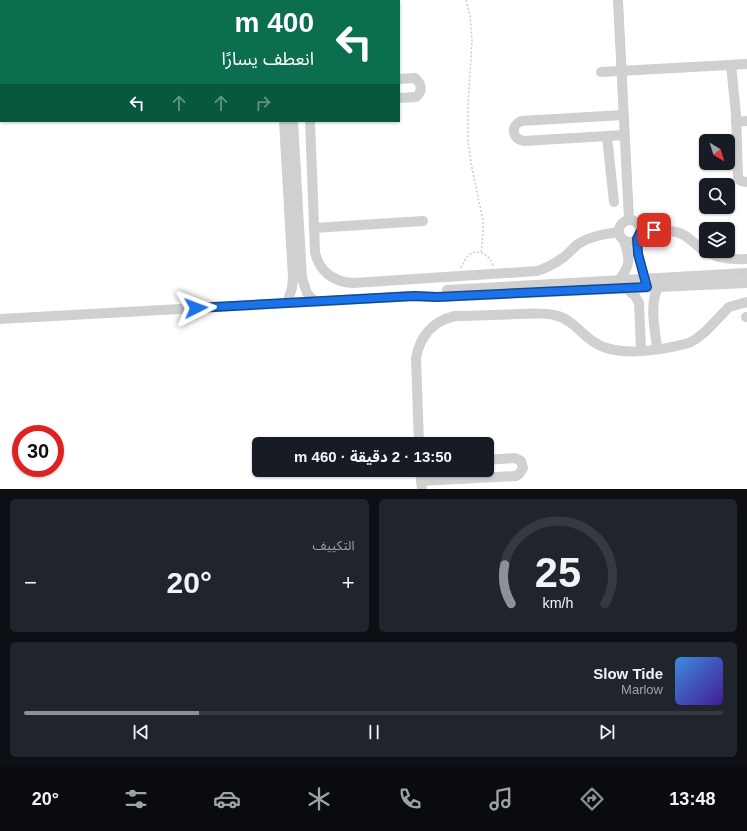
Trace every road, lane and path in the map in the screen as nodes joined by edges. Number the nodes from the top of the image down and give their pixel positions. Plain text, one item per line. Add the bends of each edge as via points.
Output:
1 (466, 0) edge
2 (618, 0) edge
3 (747, 64) edge
4 (731, 65) junction
5 (621, 71) junction
6 (601, 72) dead end
7 (400, 79) edge
8 (400, 98) edge
9 (623, 115) junction
10 (747, 121) edge
11 (284, 122) edge
12 (293, 122) edge
13 (310, 122) edge
14 (736, 122) junction
15 (624, 135) junction
16 (607, 137) junction
17 (747, 182) edge
18 (614, 202) dead end
19 (629, 220) junction
20 (423, 221) dead end
21 (314, 228) junction
22 (639, 235) junction
23 (622, 236) junction
24 (481, 253) junction
25 (747, 260) edge
26 (747, 273) edge
27 (496, 274) junction
28 (457, 277) junction
29 (620, 279) junction
30 (646, 283) junction
31 (747, 283) edge
32 (658, 287) junction
33 (626, 288) junction
34 (414, 296) junction
35 (314, 301) junction
36 (287, 302) junction
37 (747, 302) edge
38 (0, 319) edge
39 (657, 348) junction
40 (642, 350) junction
41 (419, 437) edge
42 (494, 460) edge
43 (421, 485) edge

1 - 24 path via 472,41 468,140 484,221
2 - 5 street
3 - 4 street
4 - 5 street
4 - 14 street
5 - 6 street
5 - 9 street
7 - 8 street via 415,78 421,87 416,97
9 - 15 street
9 - 16 street via 521,120 516,123 513,130 518,139 524,141
10 - 14 street
11 - 36 street via 293,278
12 - 35 street via 302,278 307,293
13 - 21 street
14 - 17 street via 738,177 741,181
15 - 16 street
15 - 19 street
16 - 18 street
19 - 22 street via 638,224
19 - 23 street via 620,226
20 - 21 street
21 - 28 street via 317,259 325,272 338,281 353,283
22 - 23 street via 631,242
22 - 25 street via 666,230 676,232 686,236 702,250 721,258
22 - 30 street via 638,254
23 - 27 street via 601,234 587,239 544,269
23 - 29 street via 630,259
24 - 27 path via 490,258
24 - 28 path via 477,252 466,258
26 - 30 street
27 - 28 street
29 - 30 street
29 - 34 street via 437,290
30 - 32 street
30 - 33 street
31 - 32 street
32 - 39 street via 654,304
33 - 34 street
33 - 40 street via 639,303
34 - 35 street
35 - 36 street
36 - 38 street
37 - 39 street via 729,307 696,339
39 - 40 street
40 - 41 street via 608,350 591,340 566,319 549,314 455,316 441,321 428,330 417,351
42 - 43 street via 518,459 523,468 516,476

